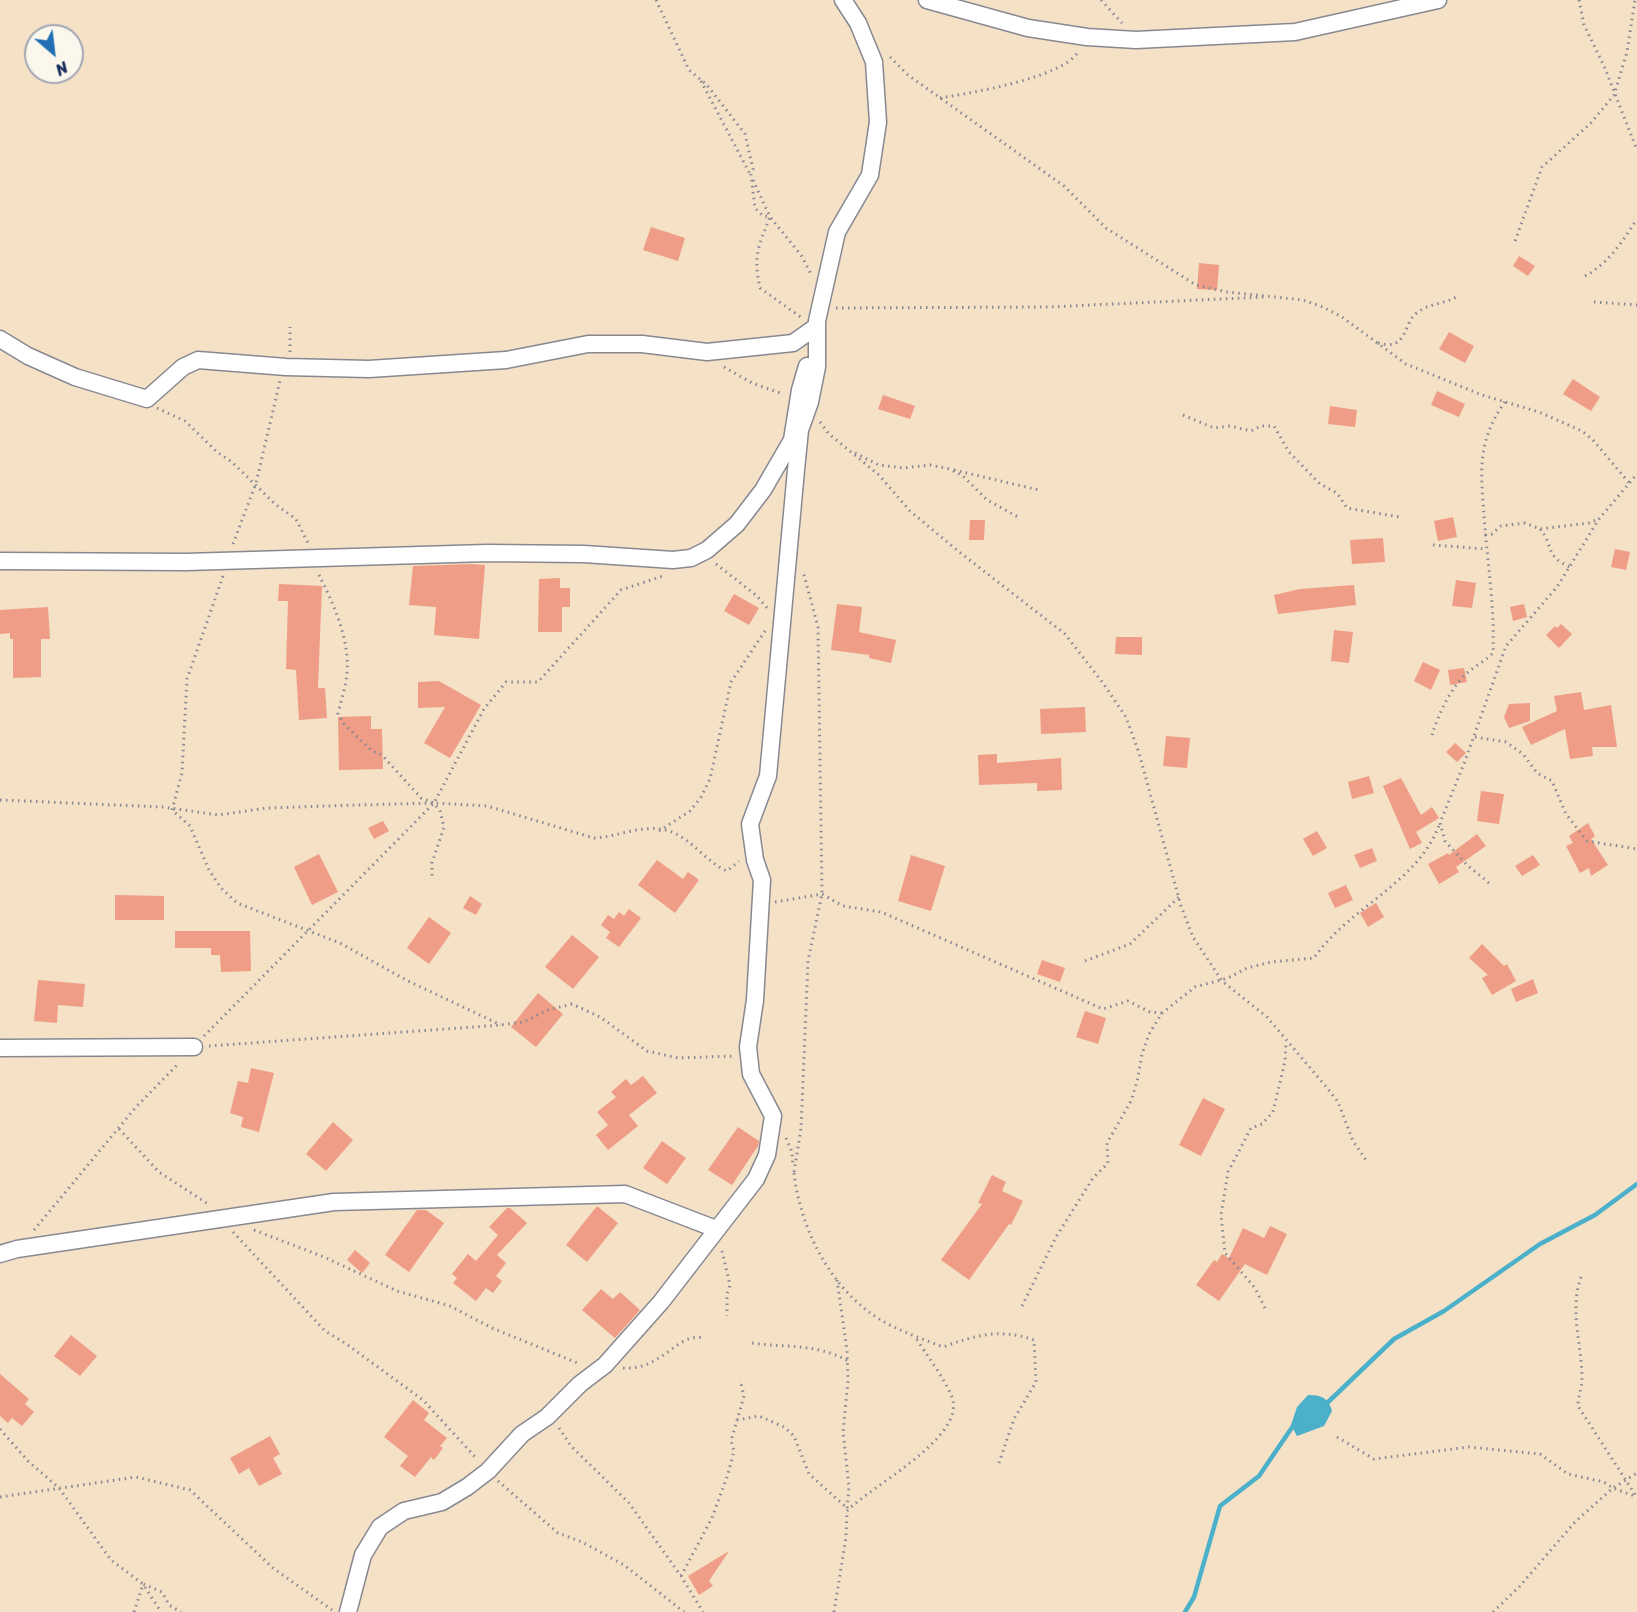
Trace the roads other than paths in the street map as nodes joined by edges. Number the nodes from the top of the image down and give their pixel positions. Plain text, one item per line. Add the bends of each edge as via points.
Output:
1 (843, 0) edge
2 (927, 0) edge
3 (1438, 0) edge
4 (817, 327) junction
5 (0, 339) edge
6 (803, 405) junction
7 (0, 561) edge
8 (194, 1047) road end
9 (0, 1048) edge
10 (716, 1229) junction
11 (0, 1254) edge
12 (348, 1612) edge

1 - 4 street via 858,23 874,62 878,122 870,175 837,232
2 - 3 street via 1028,28 1136,40 1295,33
4 - 5 street via 793,343 707,352 642,344 588,344 478,363 351,370 198,360 183,367 147,399 75,377
4 - 6 street
6 - 7 street via 792,440 763,490 737,524 707,550 691,558 584,554 186,562
6 - 10 street via 768,776 750,824 762,880 749,1055 751,1074 773,1116 767,1155 756,1179
8 - 9 street
10 - 11 street via 626,1194 334,1202 239,1216 217,1213
10 - 12 street via 662,1302 605,1365 522,1434 488,1472 442,1502 404,1511 380,1527 363,1555

